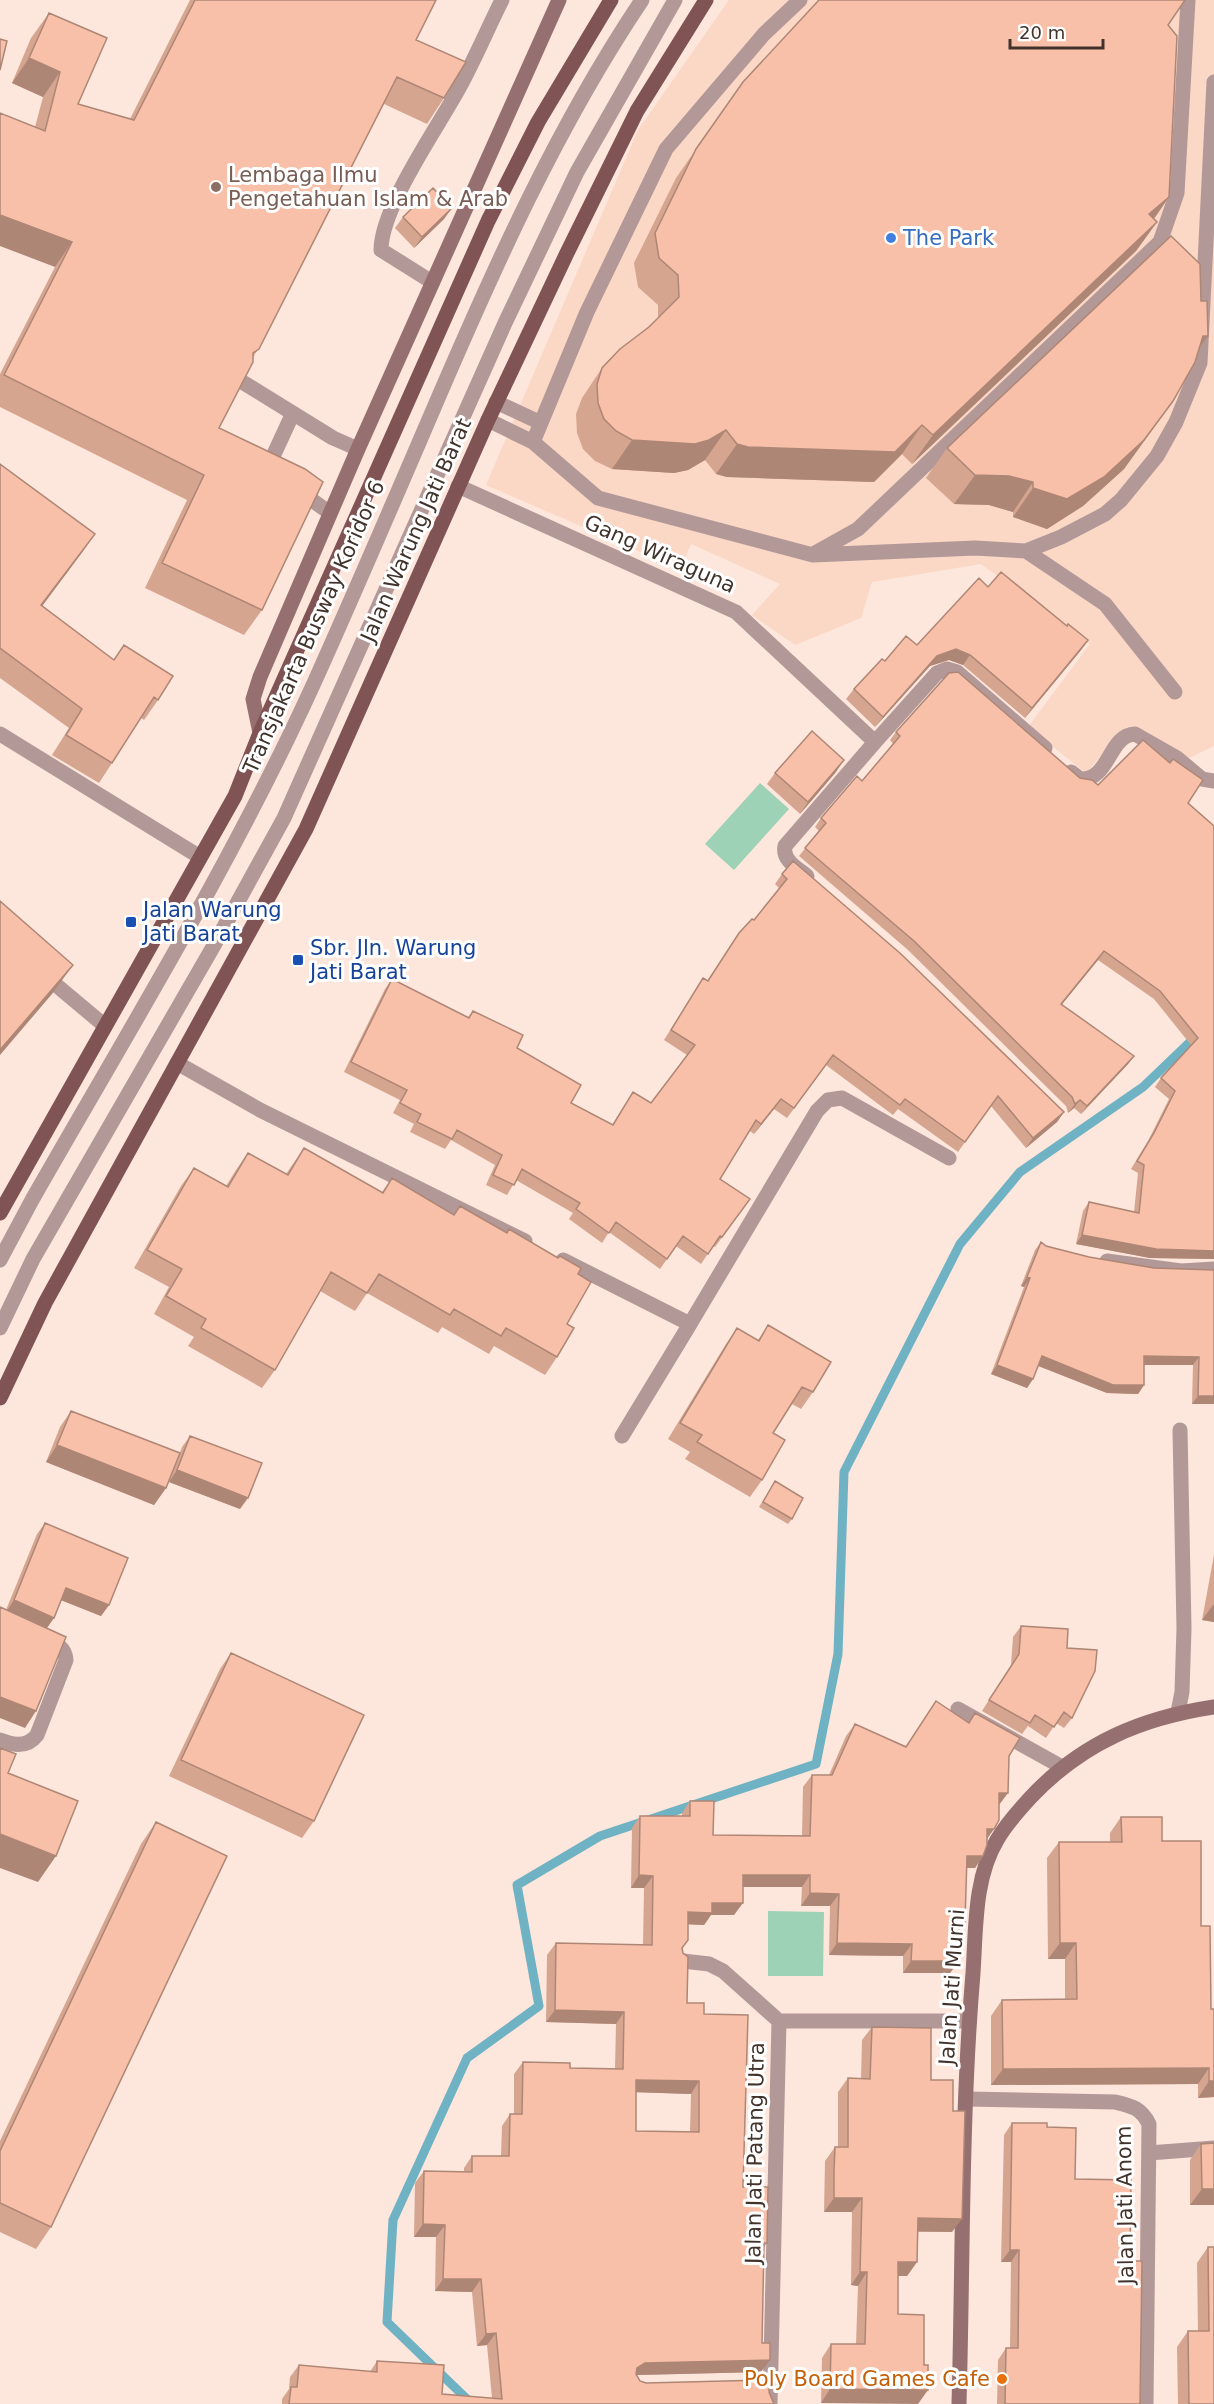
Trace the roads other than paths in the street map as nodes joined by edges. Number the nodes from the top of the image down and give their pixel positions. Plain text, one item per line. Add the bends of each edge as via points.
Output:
1 (502, 0) edge
2 (559, 0) edge
3 (611, 0) edge
4 (642, 0) edge
5 (675, 0) edge
6 (706, 0) edge
7 (800, 0) edge
8 (1188, 0) edge
9 (1214, 82) edge
10 (432, 282) junction
11 (244, 383) edge
12 (496, 402) junction
13 (293, 413) junction
14 (488, 420) junction
15 (539, 422) junction
16 (532, 442) junction
17 (357, 449) junction
18 (458, 486) junction
19 (330, 513) junction
20 (1026, 551) junction
21 (813, 555) junction
22 (1175, 692) dead end
23 (260, 733) junction
24 (0, 734) edge
25 (875, 742) junction
26 (1208, 780) edge
27 (200, 857) junction
28 (822, 889) edge
29 (35, 968) edge
30 (105, 1026) junction
31 (177, 1063) junction
32 (949, 1158) dead end
33 (0, 1213) edge
34 (1090, 1259) edge
35 (0, 1260) edge
36 (1214, 1269) edge
37 (690, 1324) junction
38 (0, 1328) edge
39 (0, 1398) edge
40 (1180, 1430) dead end
41 (622, 1436) dead end
42 (30, 1633) edge
43 (1214, 1707) edge
44 (958, 1709) dead end
45 (1178, 1712) junction
46 (0, 1740) edge
47 (1062, 1767) junction
48 (683, 1961) edge
49 (779, 2021) junction
50 (969, 2021) junction
51 (967, 2099) junction
52 (1214, 2148) edge
53 (1149, 2153) junction
54 (770, 2404) edge
55 (959, 2404) edge
56 (1146, 2404) edge

1 - 10 street via 458,90 398,196 381,237 381,250
2 - 10 street
3 - 23 main road via 538,122 488,221
4 - 35 street, Transjakarta Busway Koridor 6 via 549,156 476,311 265,788
5 - 38 street via 573,182 500,334 284,818 33,1259
6 - 12 main road, Jalan Warung Jati Barat via 637,111
7 - 15 street via 764,34 666,149
8 - 21 street via 1177,193 1160,242 858,529
9 - 20 street via 1200,363 1157,456 1121,500 1085,526
10 - 17 street
11 - 13 street
12 - 14 main road, Jalan Warung Jati Barat
12 - 15 street
13 - 17 street
13 - 19 street via 270,469
14 - 16 street
14 - 18 main road, Jalan Warung Jati Barat
15 - 16 street
16 - 21 street via 598,498
17 - 19 street
18 - 25 street, Gang Wiraguna via 736,612
18 - 31 main road, Jalan Warung Jati Barat via 306,829
19 - 23 street via 253,699
20 - 21 street via 975,548
20 - 22 street via 1105,604
23 - 27 main road via 235,796
24 - 27 street
25 - 26 street via 937,673 947,669 957,672 1080,779 1093,777 1122,738 1135,734
25 - 28 street via 784,849 786,859
27 - 30 main road
29 - 30 street
30 - 33 main road
31 - 37 street via 260,1110
31 - 39 main road, Jalan Warung Jati Barat via 45,1303
32 - 37 street via 842,1098 828,1100 817,1111
34 - 36 street via 1181,1271
37 - 41 street
40 - 45 street via 1184,1628
42 - 46 street via 61,1646 66,1660 37,1736 31,1743 19,1745
43 - 45 street, Jalan Jati Murni
44 - 47 street
45 - 47 street, Jalan Jati Murni via 1118,1732
47 - 50 street, Jalan Jati Murni via 1017,1812 996,1840 985,1869 979,1897
48 - 49 street via 709,1964 723,1971
49 - 50 street, Jalan Jati Patang Utra
49 - 54 street, Jalan Jati Patang Utra via 765,2383
50 - 51 street, Jalan Jati Murni
51 - 53 street, Jalan Jati Anom via 1115,2102 1136,2108 1149,2124
51 - 55 street, Jalan Jati Murni
52 - 53 street
53 - 56 street, Jalan Jati Anom

